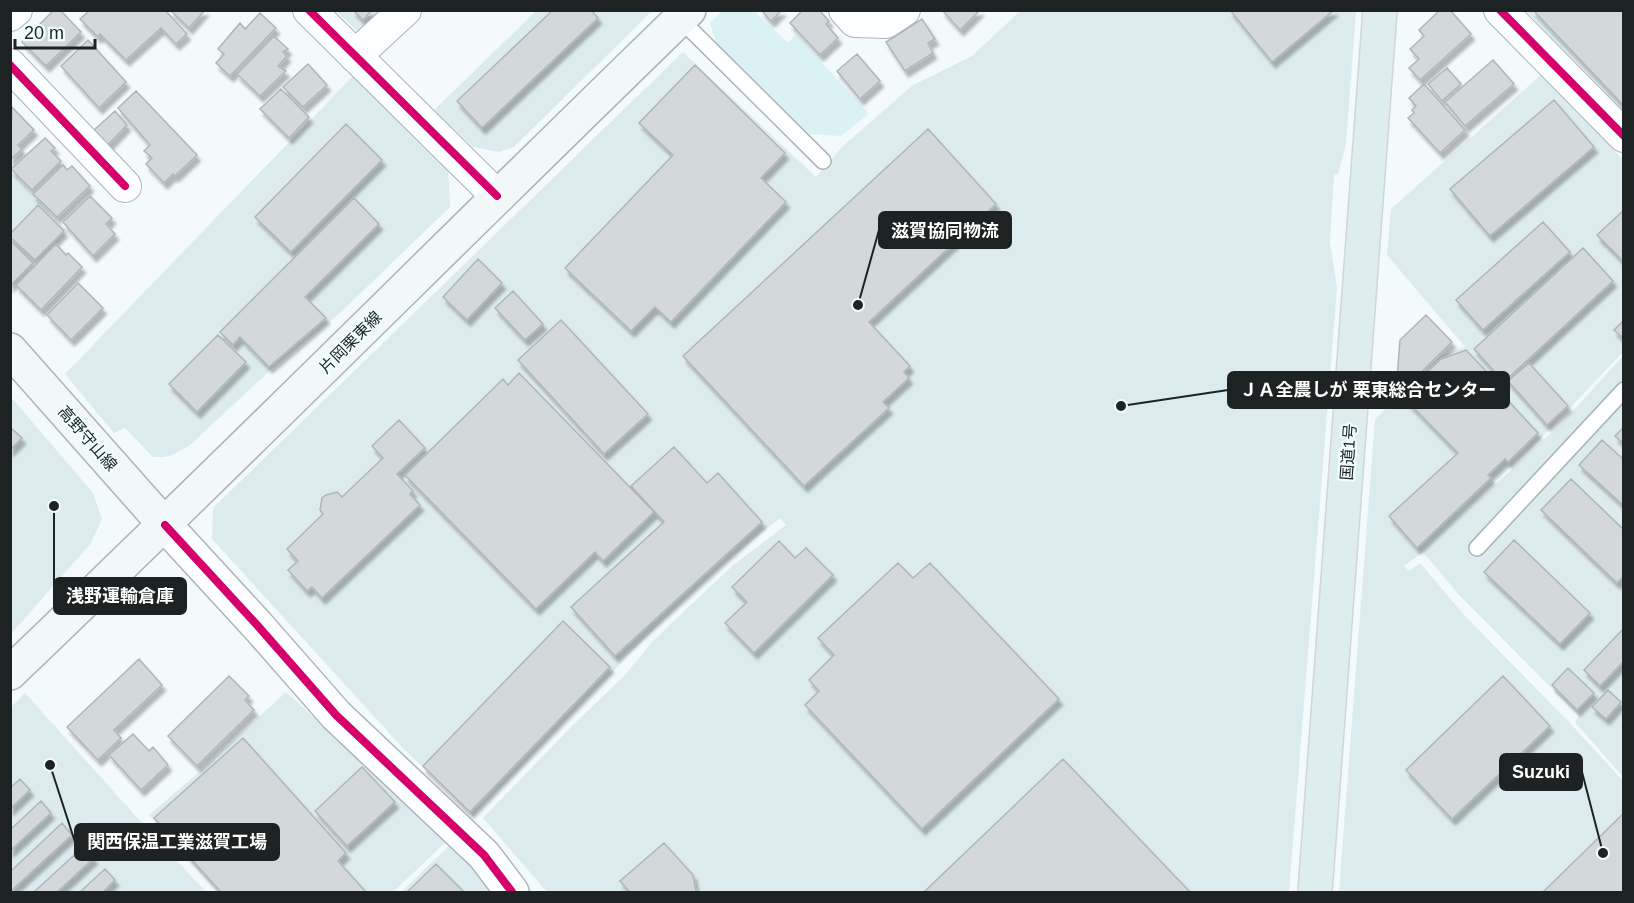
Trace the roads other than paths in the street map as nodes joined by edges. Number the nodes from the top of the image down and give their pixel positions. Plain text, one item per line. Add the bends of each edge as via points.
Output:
1 (16, 10) edge
2 (309, 10) edge
3 (405, 10) edge
4 (845, 10) edge
5 (904, 10) edge
6 (1380, 10) edge
7 (1500, 10) edge
8 (10, 15) edge
9 (684, 15) edge
10 (356, 56) junction
11 (10, 65) edge
12 (1623, 136) edge
13 (823, 161) dead end
14 (125, 186) dead end
15 (497, 196) junction
16 (10, 350) edge
17 (1623, 390) edge
18 (165, 525) junction
19 (1477, 548) dead end
20 (10, 673) edge
21 (512, 892) edge
22 (1315, 892) edge

1 - 8 street
2 - 10 street
3 - 10 street
4 - 5 street via 855,21 886,22
6 - 22 highway, 国道1号
7 - 12 street
9 - 13 lane
9 - 15 main road, 片岡栗東線
10 - 15 street
11 - 14 street
15 - 18 main road, 片岡栗東線
16 - 18 main road, 高野守山線
17 - 19 lane
18 - 20 main road, 片岡栗東線
18 - 21 street via 336,716 484,855

